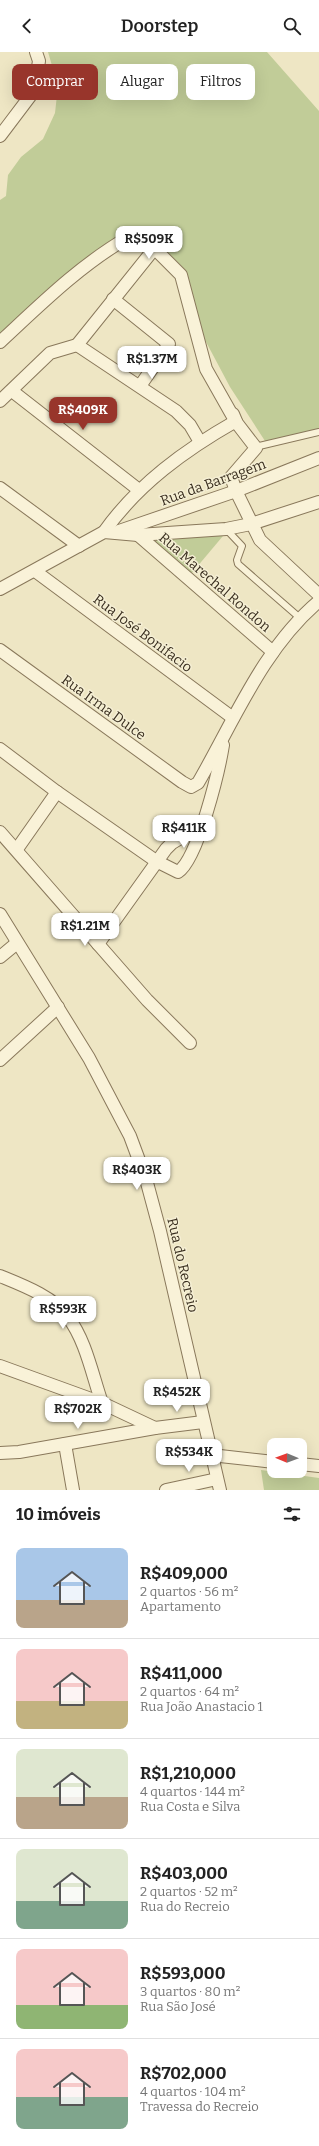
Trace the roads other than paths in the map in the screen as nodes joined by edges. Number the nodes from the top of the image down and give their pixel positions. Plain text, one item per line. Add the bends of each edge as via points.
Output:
1 (36, 52) edge
2 (0, 136) edge
3 (154, 249) junction
4 (113, 299) junction
5 (0, 342) edge
6 (77, 345) junction
7 (140, 386) junction
8 (12, 391) junction
9 (0, 401) edge
10 (233, 414) junction
11 (319, 432) edge
12 (200, 442) junction
13 (255, 447) junction
14 (319, 458) edge
15 (0, 488) edge
16 (139, 490) junction
17 (236, 491) junction
18 (319, 502) edge
19 (251, 524) junction
20 (226, 529) junction
21 (109, 532) junction
22 (138, 535) junction
23 (79, 546) junction
24 (35, 571) junction
25 (0, 589) edge
26 (319, 595) edge
27 (319, 602) edge
28 (300, 618) junction
29 (0, 650) edge
30 (273, 652) junction
31 (233, 718) junction
32 (224, 738) junction
33 (0, 749) edge
34 (56, 792) junction
35 (202, 825) junction
36 (0, 832) edge
37 (17, 849) junction
38 (156, 861) junction
39 (0, 914) edge
40 (17, 943) junction
41 (98, 944) junction
42 (0, 958) edge
43 (58, 1007) junction
44 (190, 1043) dead end
45 (0, 1060) edge
46 (0, 1265) edge
47 (2, 1277) edge
48 (0, 1366) edge
49 (102, 1403) junction
50 (203, 1422) junction
51 (155, 1428) junction
52 (65, 1444) junction
53 (0, 1453) edge
54 (211, 1455) junction
55 (267, 1461) edge
56 (307, 1465) edge
57 (319, 1466) edge
58 (219, 1485) edge
59 (73, 1490) edge
60 (166, 1490) edge

1 - 2 street via 39,61 34,92
3 - 4 street
3 - 5 street via 148,242 126,238 53,293
3 - 10 street via 181,275 206,369
4 - 6 street
4 - 7 street via 169,344
6 - 7 street
6 - 8 street via 50,353
7 - 12 street via 176,411 190,425
8 - 9 street
8 - 16 street
10 - 12 street via 236,421
10 - 13 street
11 - 13 lane, Rua da Barragem
12 - 16 street
13 - 17 street via 256,450 231,477
14 - 17 street, Rua da Barragem
15 - 23 street
16 - 21 street via 118,512
17 - 19 street
17 - 21 street, Rua da Barragem
18 - 19 street
19 - 20 street
19 - 26 street via 264,545
20 - 22 street
20 - 28 lane via 242,545 238,564
21 - 22 street
21 - 23 street, Rua da Barragem
22 - 30 street, Rua Marechal Rondon
23 - 24 street, Rua da Barragem
24 - 25 street, Rua da Barragem
24 - 31 street, Rua José Bonifacio
27 - 28 street
28 - 30 street
29 - 32 street, Rua Irma Dulce via 191,787 198,783
30 - 31 street
31 - 32 street
32 - 35 street via 213,794
33 - 34 street
34 - 37 street
34 - 38 street
35 - 38 street via 172,843
35 - 38 street via 188,858 178,872
36 - 37 street
37 - 41 street
38 - 41 street
39 - 40 street, Rua do Recreio
40 - 42 street
40 - 43 street, Rua do Recreio
41 - 44 street via 147,1000
43 - 45 street
43 - 50 street, Rua do Recreio via 111,1097 130,1136 146,1179
46 - 47 street
47 - 49 street via 53,1302 68,1316 80,1336
48 - 49 street
49 - 51 street
50 - 51 street
50 - 54 street, Rua do Recreio
51 - 52 street
52 - 53 street
52 - 59 street
54 - 55 street
54 - 58 street, Rua do Recreio
56 - 57 street
58 - 60 street

